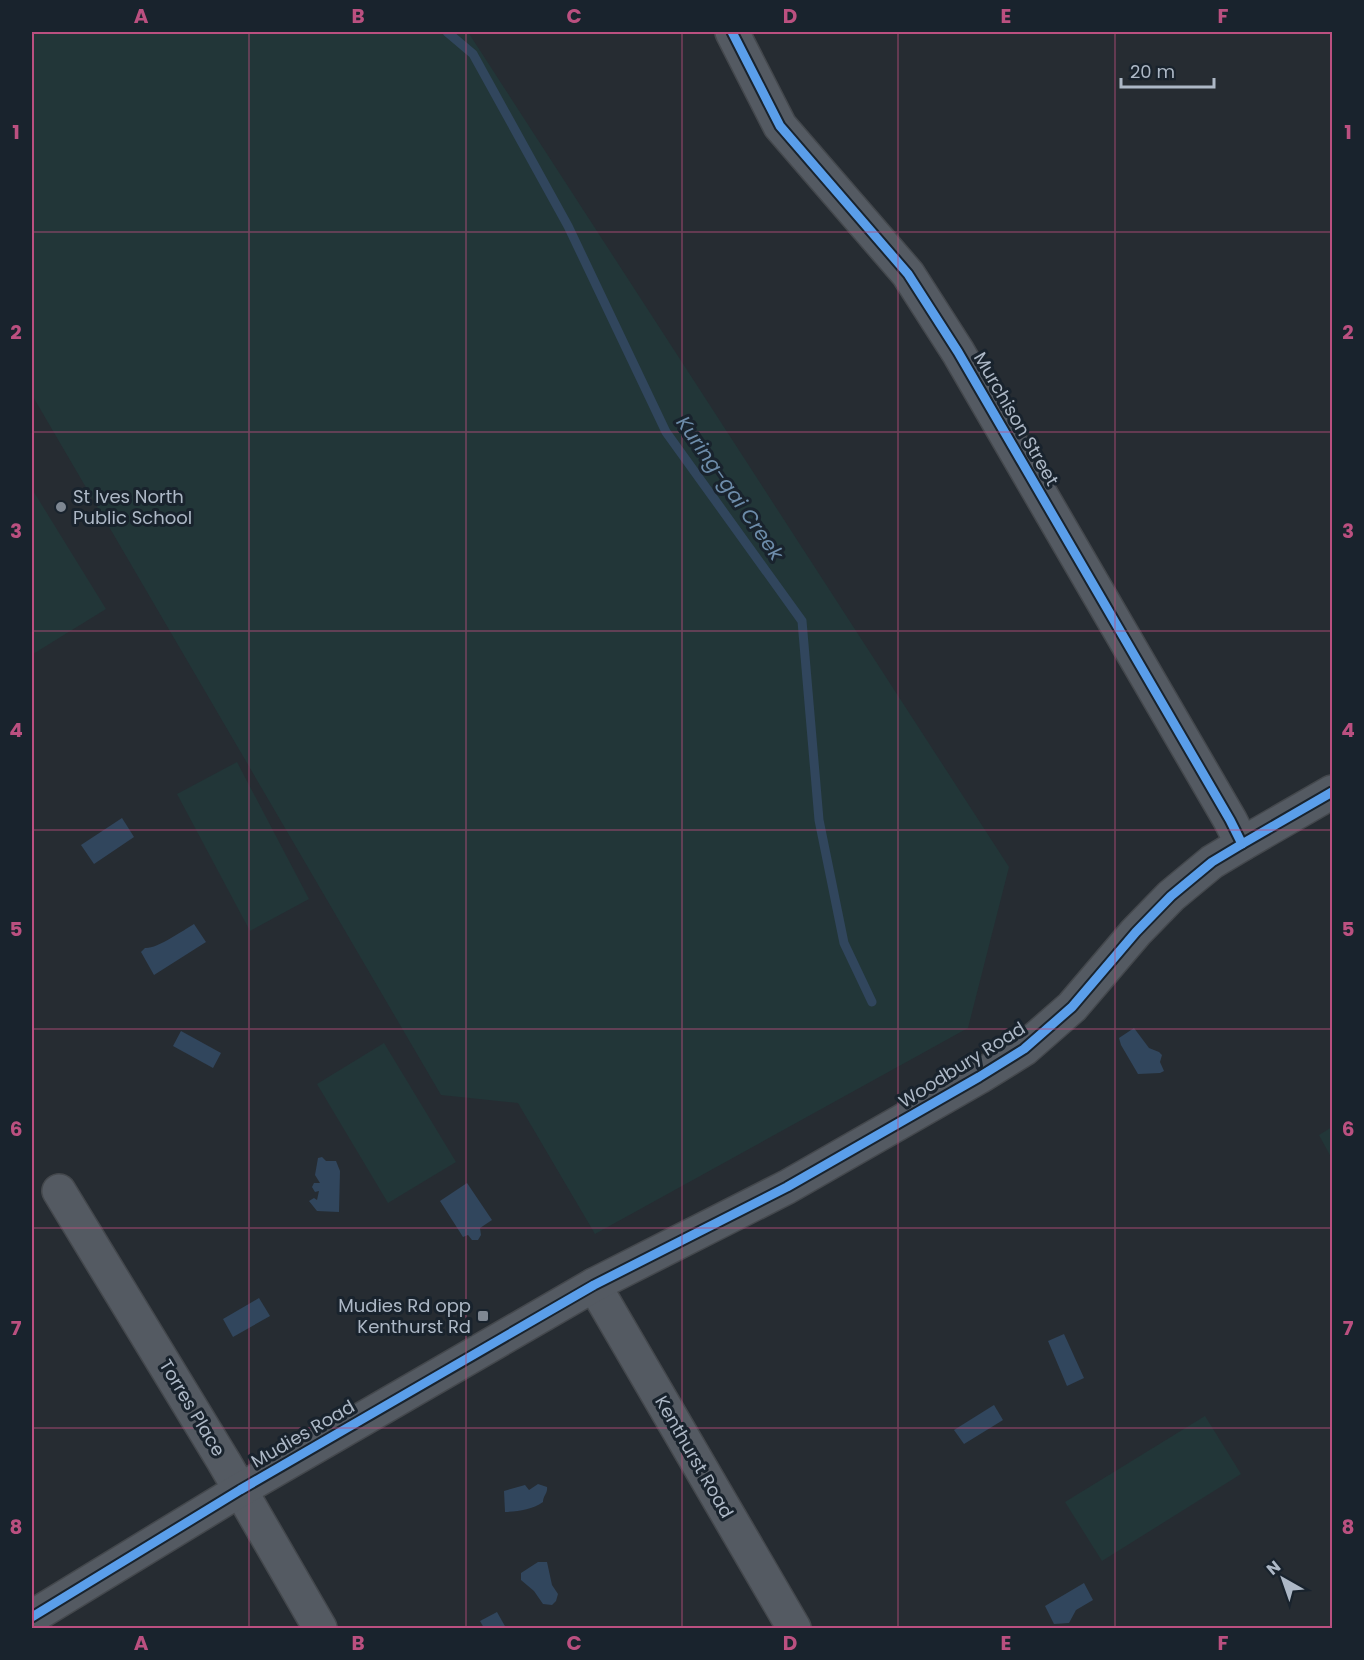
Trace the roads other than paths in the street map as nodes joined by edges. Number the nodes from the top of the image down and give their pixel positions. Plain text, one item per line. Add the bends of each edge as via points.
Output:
1 (732, 32) edge
2 (1332, 792) edge
3 (1242, 844) junction
4 (59, 1191) dead end
5 (594, 1285) junction
6 (240, 1490) junction
7 (32, 1617) edge
8 (320, 1629) edge
9 (794, 1629) edge

1 - 3 street, Murchison Street via 780,126 908,274 958,352
2 - 3 street, Woodbury Road
3 - 5 street, Woodbury Road via 1212,862 1171,896 1072,1007 1024,1049 787,1187
4 - 6 street, Torres Place
5 - 6 street, Mudies Road
5 - 9 street, Kenthurst Road
6 - 7 street, Mudies Road
6 - 8 street, Torres Place

